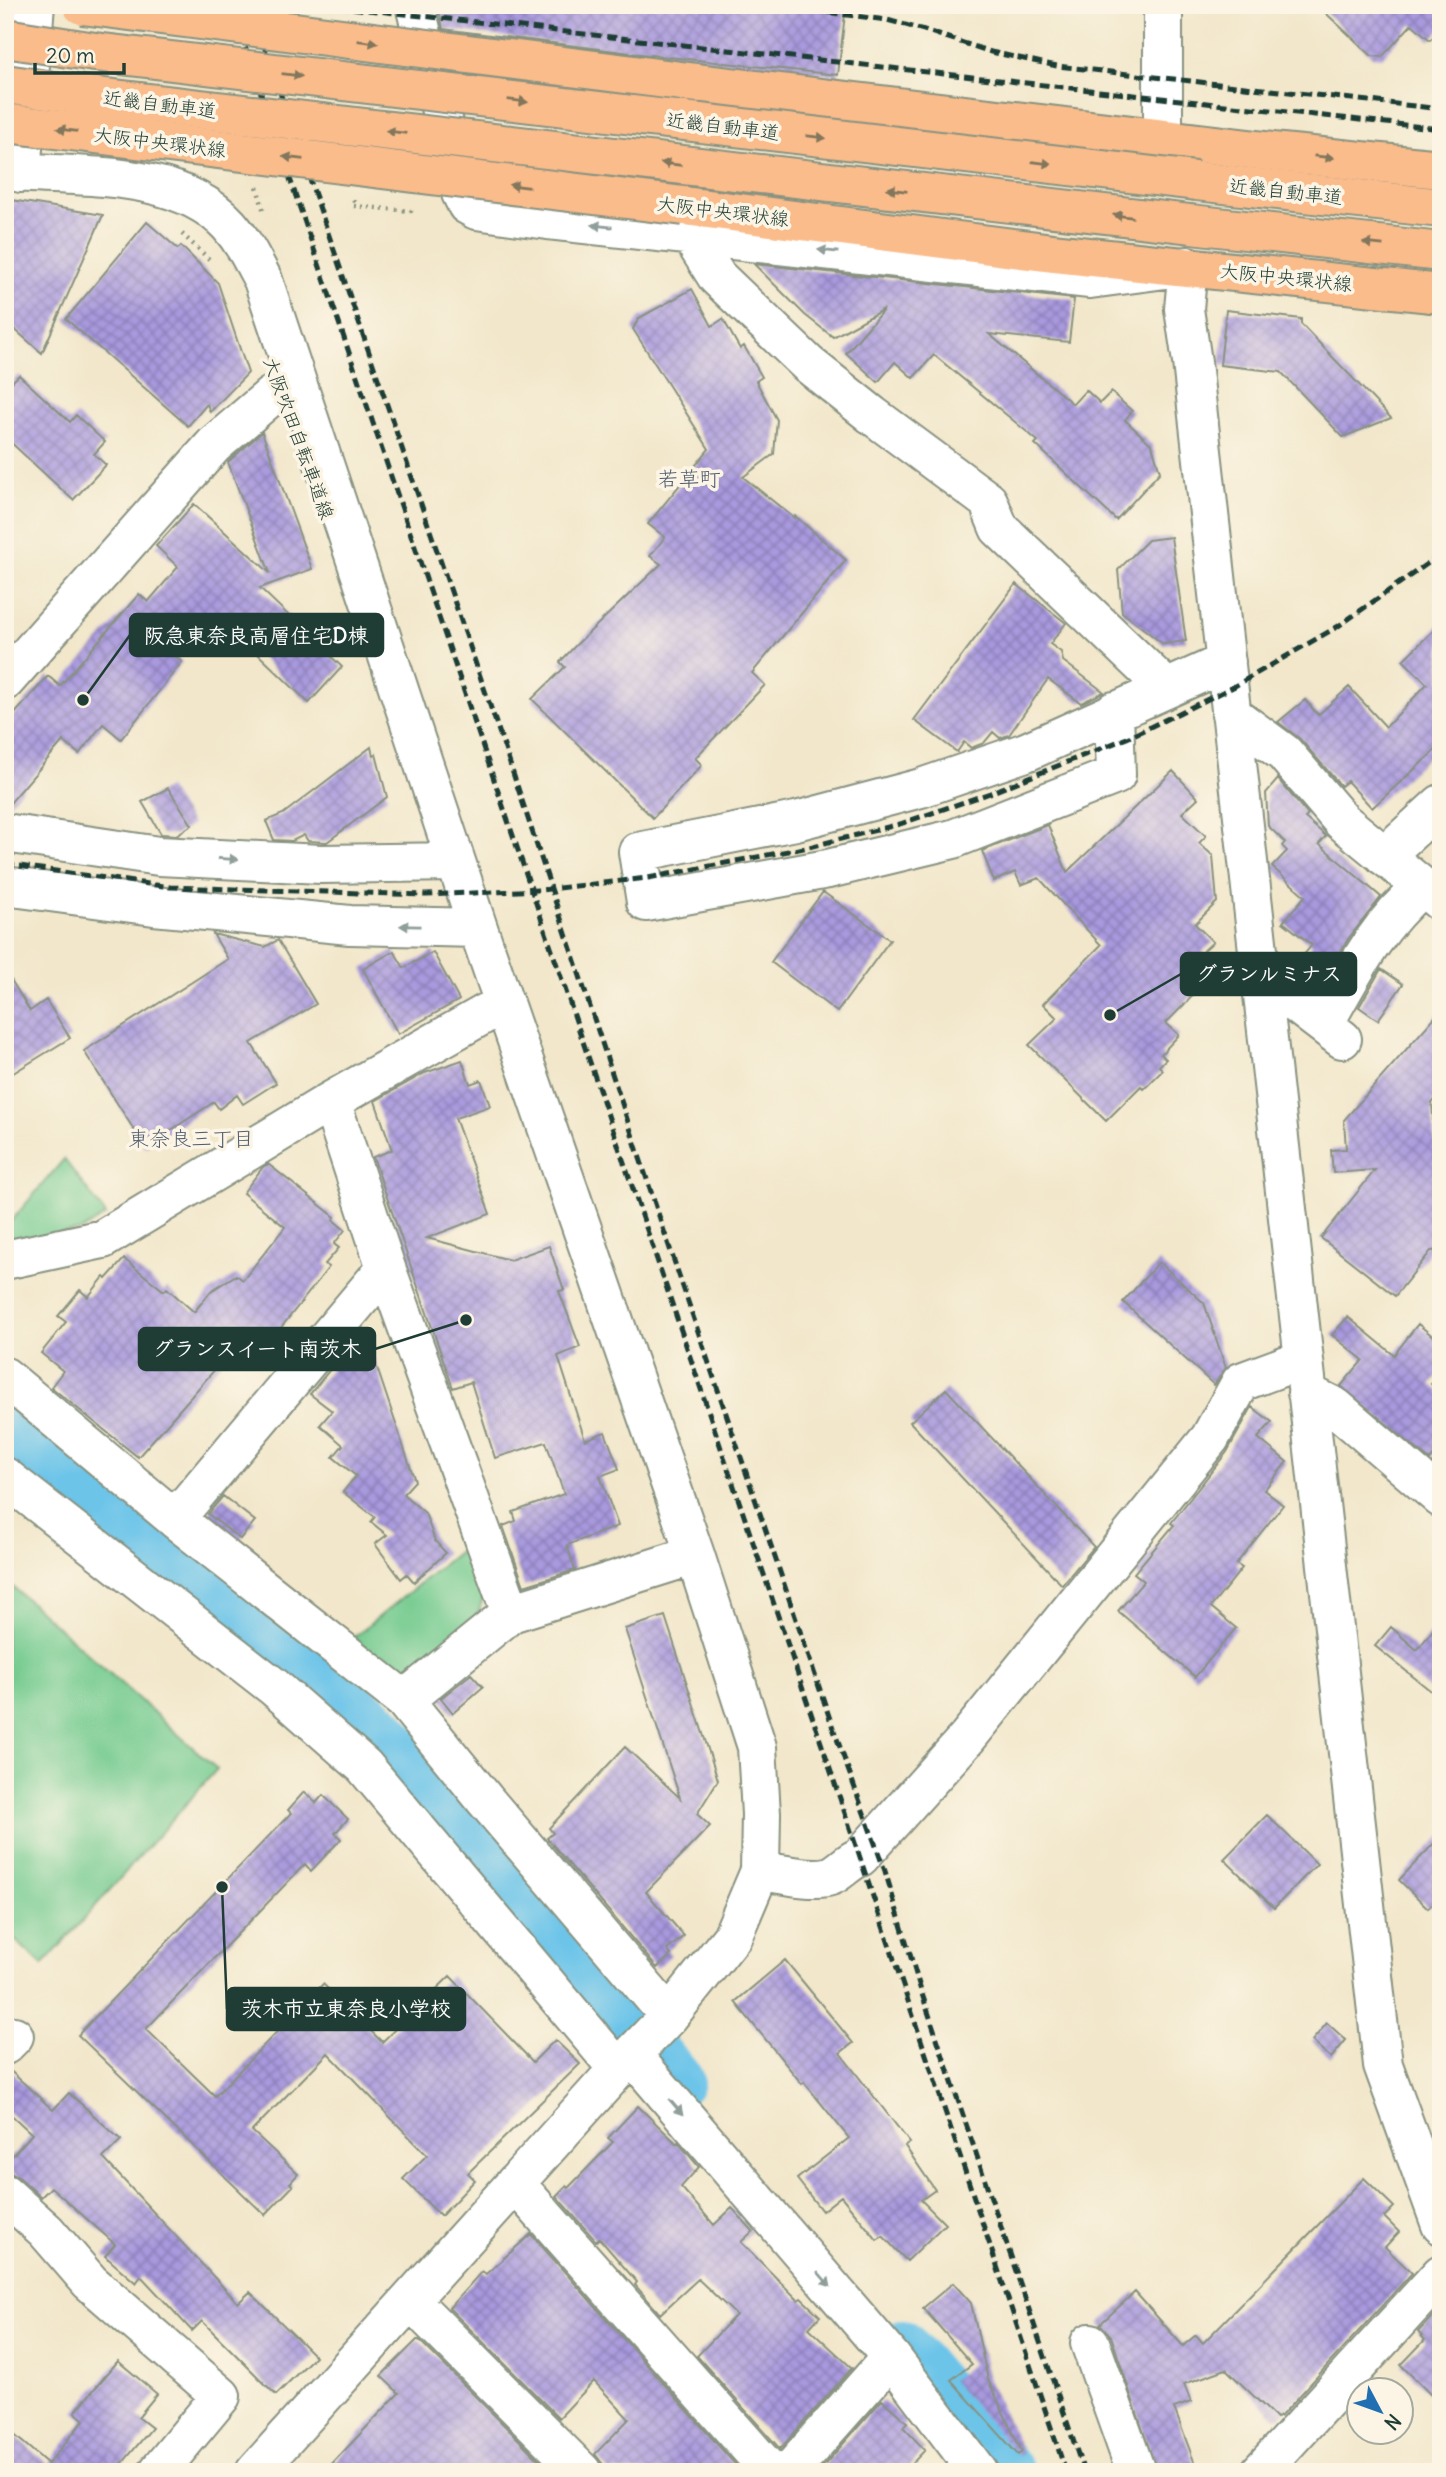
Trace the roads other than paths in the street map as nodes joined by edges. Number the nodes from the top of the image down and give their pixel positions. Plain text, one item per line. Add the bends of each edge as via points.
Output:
1 (35, 5) edge
2 (82, 5) edge
3 (1163, 5) edge
4 (418, 21) edge
5 (5, 38) edge
6 (5, 84) edge
7 (5, 123) edge
8 (1163, 123) junction
9 (1274, 152) junction
10 (1441, 169) edge
11 (13, 172) edge
12 (1441, 208) edge
13 (687, 221) junction
14 (1441, 252) edge
15 (1188, 266) junction
16 (1441, 294) edge
17 (298, 389) junction
18 (1226, 662) junction
19 (5, 681) edge
20 (1165, 687) junction
21 (1114, 711) junction
22 (1231, 714) junction
23 (1441, 804) edge
24 (5, 833) edge
25 (159, 856) junction
26 (456, 862) junction
27 (1414, 881) edge
28 (5, 886) edge
29 (154, 906) junction
30 (478, 928) junction
31 (1262, 988) junction
32 (504, 1003) junction
33 (331, 1101) junction
34 (5, 1260) edge
35 (386, 1268) junction
36 (1305, 1376) junction
37 (5, 1377) edge
38 (5, 1478) edge
39 (1438, 1490) edge
40 (175, 1519) junction
41 (695, 1555) junction
42 (511, 1613) junction
43 (404, 1700) junction
44 (760, 1871) junction
45 (667, 2018) junction
46 (625, 2062) junction
47 (1429, 2155) edge
48 (515, 2183) junction
49 (5, 2194) edge
50 (1441, 2225) edge
51 (1441, 2274) edge
52 (410, 2300) junction
53 (1090, 2343) dead end
54 (891, 2357) junction
55 (158, 2472) edge
56 (255, 2472) edge
57 (582, 2472) edge
58 (771, 2472) edge
59 (789, 2472) edge
60 (978, 2472) edge
61 (1136, 2472) edge
62 (1260, 2472) edge

1 - 11 street
2 -> 9 main road, bridge
3 - 8 street
4 - 8 street
13 -> 4 street via 548,220 467,205
5 -> 12 main road, 近畿自動車道, bridge
14 -> 6 main road, 近畿自動車道, bridge
13 -> 7 main road, 大阪中央環状線, bridge
8 - 9 street
9 -> 10 main road
11 - 17 street via 140,181 206,205 248,251
15 -> 13 main road, 大阪中央環状線
13 - 20 street via 717,277 798,355 988,501 999,528
15 - 16 main road, 大阪中央環状線
15 - 18 street via 1184,309
17 - 19 street via 271,396 214,445
17 - 26 street
18 - 20 street
18 - 22 street
20 - 21 street
21 - 21 street via 1026,752 921,788 796,821 638,852 646,902 828,869 953,839 1116,775
22 - 27 street via 1284,753 1342,821
22 - 31 street
23 - 27 street
24 - 25 street
25 -> 26 street via 321,864
25 - 29 street
26 - 30 street
27 - 31 street via 1356,965 1333,1032 1287,997
28 - 29 street
30 -> 29 street via 350,925
30 - 32 street
31 - 36 street
32 - 33 street
32 - 41 street
33 - 34 street via 103,1239
33 - 35 street
35 - 40 street
35 - 42 street
36 - 39 street via 1335,1407
36 - 44 street via 1241,1382 1210,1438 967,1738 860,1857 829,1877
36 - 47 street via 1383,2065
37 - 40 street
38 - 46 street via 274,1687 364,1766
40 - 43 street
41 - 42 street
41 - 44 street via 757,1746
42 - 43 street
43 - 45 street
44 - 45 street via 732,1937
45 - 46 street
46 - 48 street
46 -> 54 street
47 - 50 street
48 - 52 street
48 - 58 street
49 - 55 street via 46,2231 90,2282 221,2396
51 - 62 street
52 - 56 street
52 - 57 street
53 - 61 street
54 - 59 street
54 - 60 street

